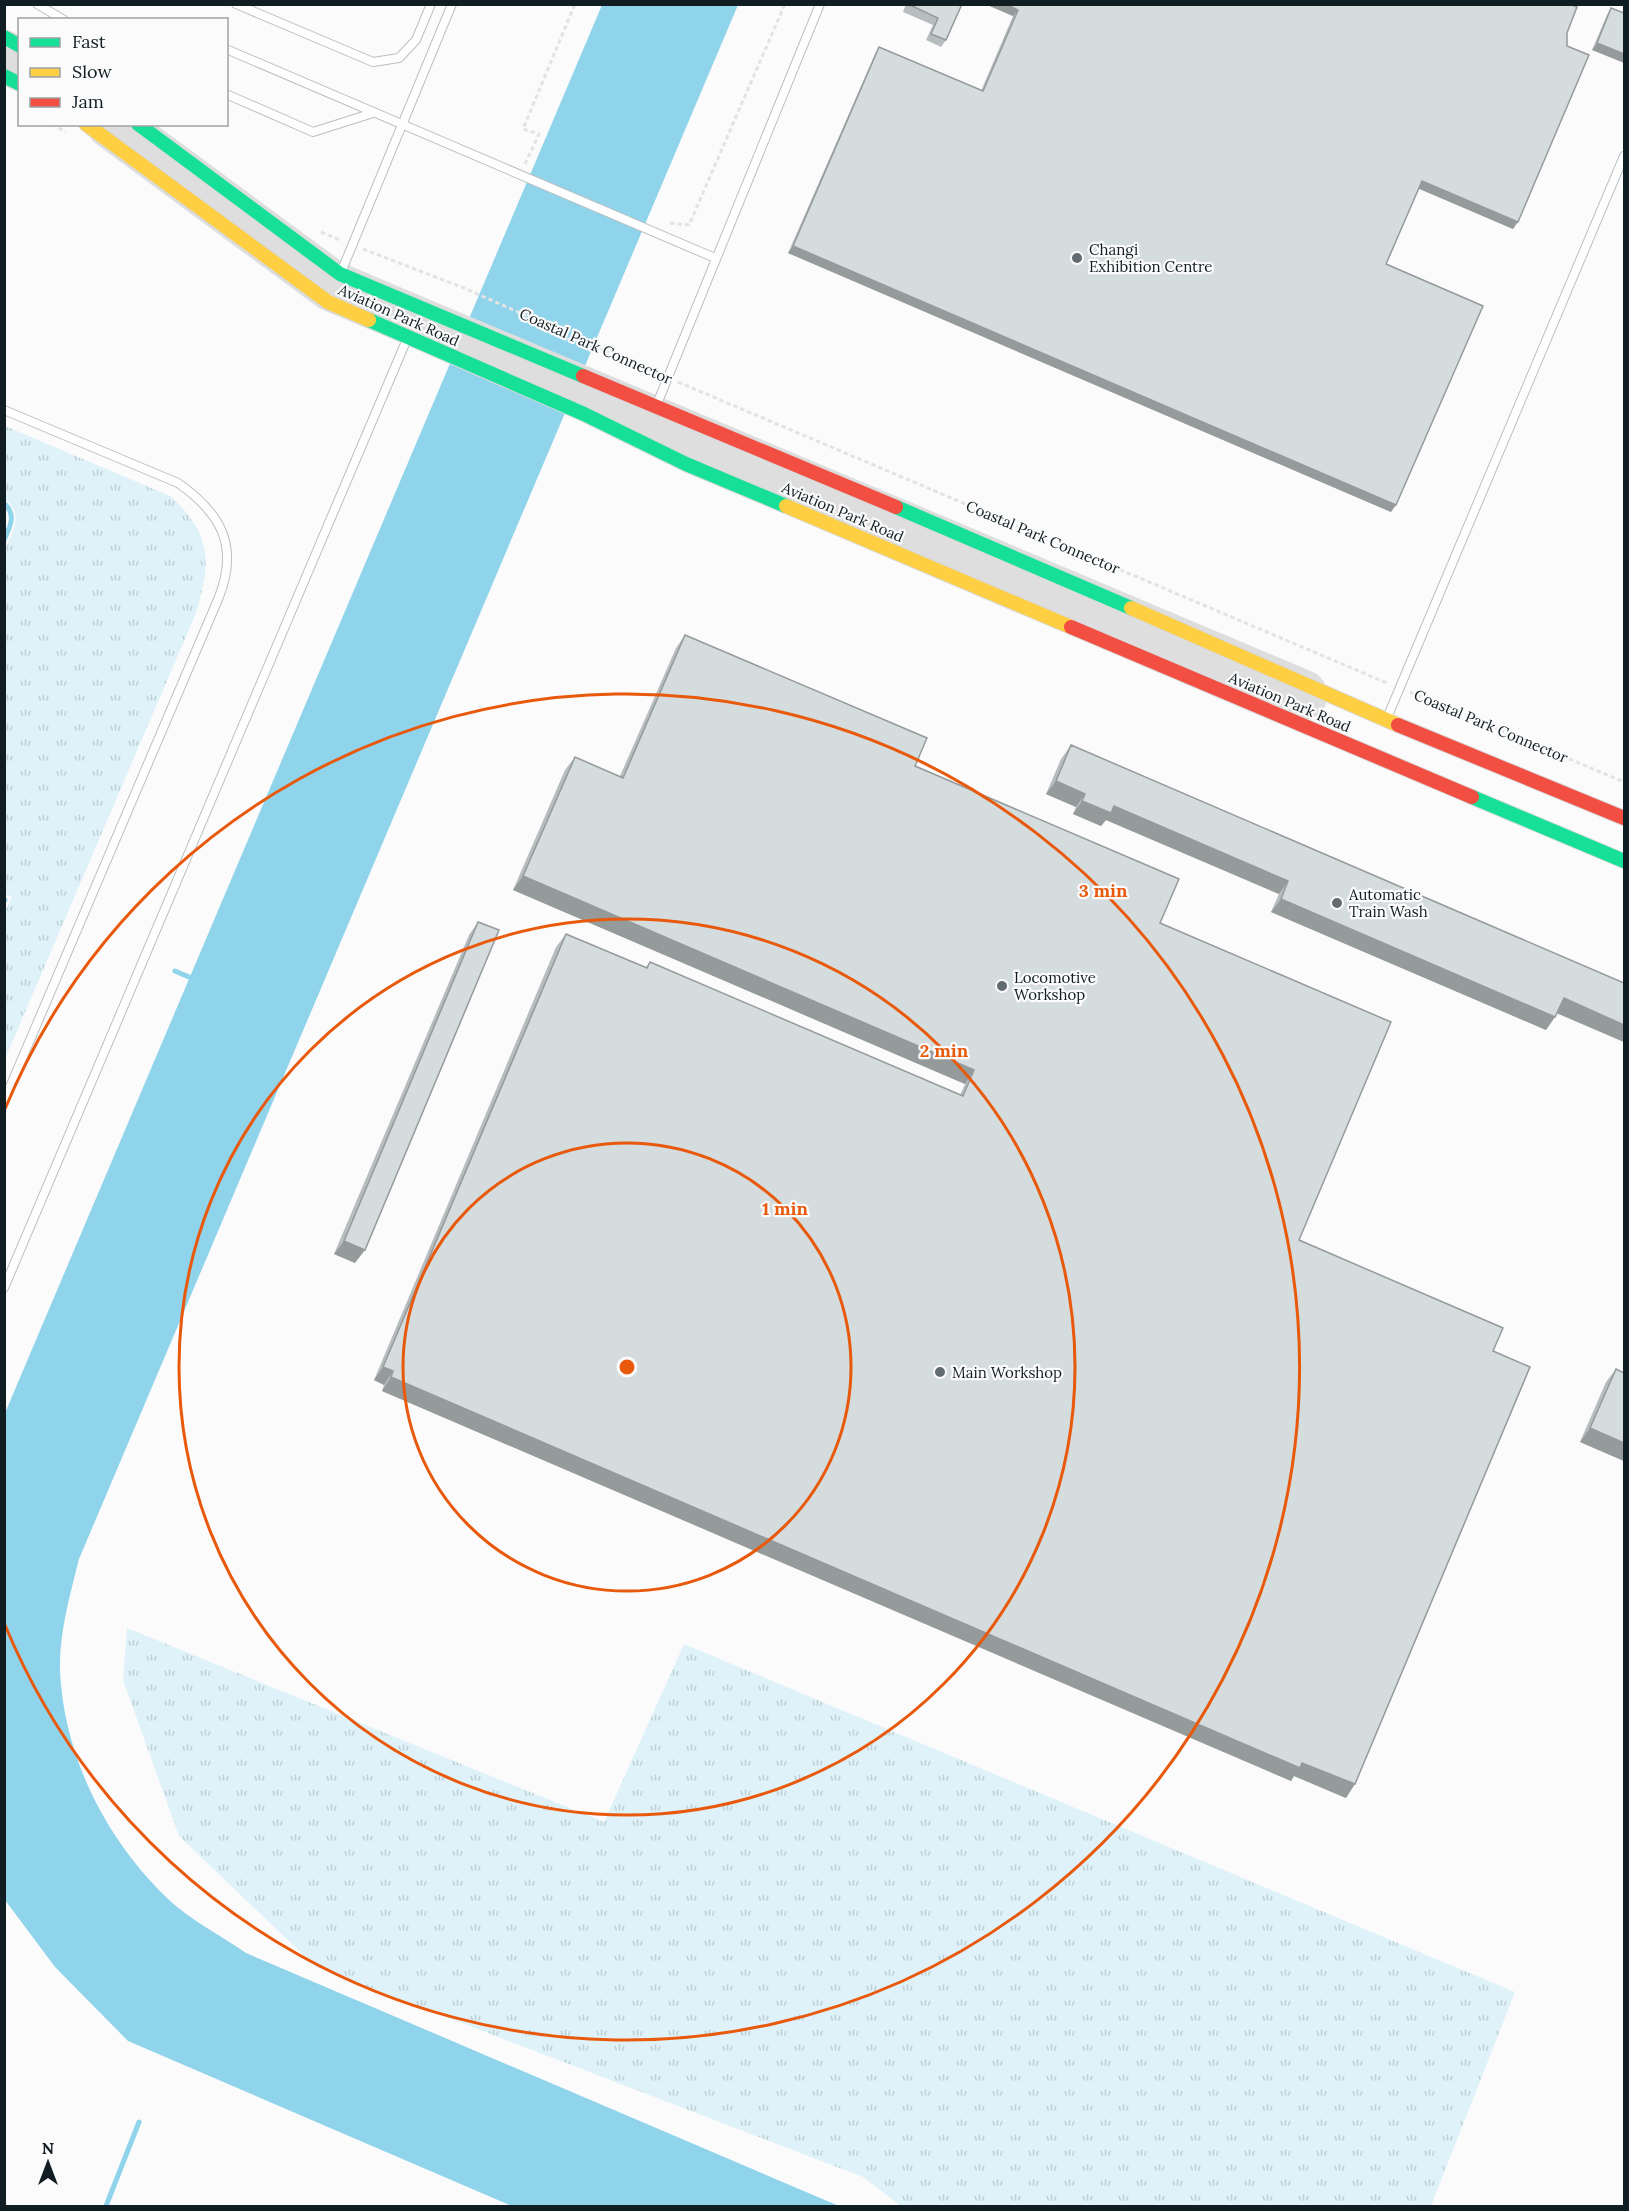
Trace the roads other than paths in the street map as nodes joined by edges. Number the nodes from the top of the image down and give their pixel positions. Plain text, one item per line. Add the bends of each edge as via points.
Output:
1 (37, 4) edge
2 (236, 4) edge
3 (431, 4) edge
4 (452, 4) edge
5 (820, 4) edge
6 (61, 18) edge
7 (4, 37) edge
8 (18, 45) edge
9 (228, 50) edge
10 (4, 76) edge
11 (18, 83) edge
12 (228, 95) edge
13 (373, 113) junction
14 (89, 126) edge
15 (141, 126) edge
16 (403, 126) junction
17 (1624, 156) edge
18 (715, 258) junction
19 (340, 274) junction
20 (408, 338) junction
21 (655, 408) junction
22 (4, 410) edge
23 (1386, 720) junction
24 (1624, 818) edge
25 (1624, 861) edge
26 (4, 1101) edge
27 (4, 1288) edge

1 - 6 lane
2 - 3 lane via 373,62 399,58 416,40
4 - 16 lane
5 - 18 lane
7 - 8 main road
9 - 13 lane
10 - 11 main road
12 - 13 lane via 313,132
13 - 16 lane
14 - 20 main road, Aviation Park Road via 328,302
15 - 19 main road, Aviation Park Road
16 - 18 lane
16 - 19 lane
17 - 23 lane
18 - 21 lane
19 - 21 main road, Aviation Park Road
20 - 25 main road, Aviation Park Road via 584,414 686,464
20 - 27 lane
21 - 23 main road, Aviation Park Road via 1017,558
22 - 26 lane via 178,483 213,514 228,555 219,597
23 - 24 main road, Aviation Park Road

